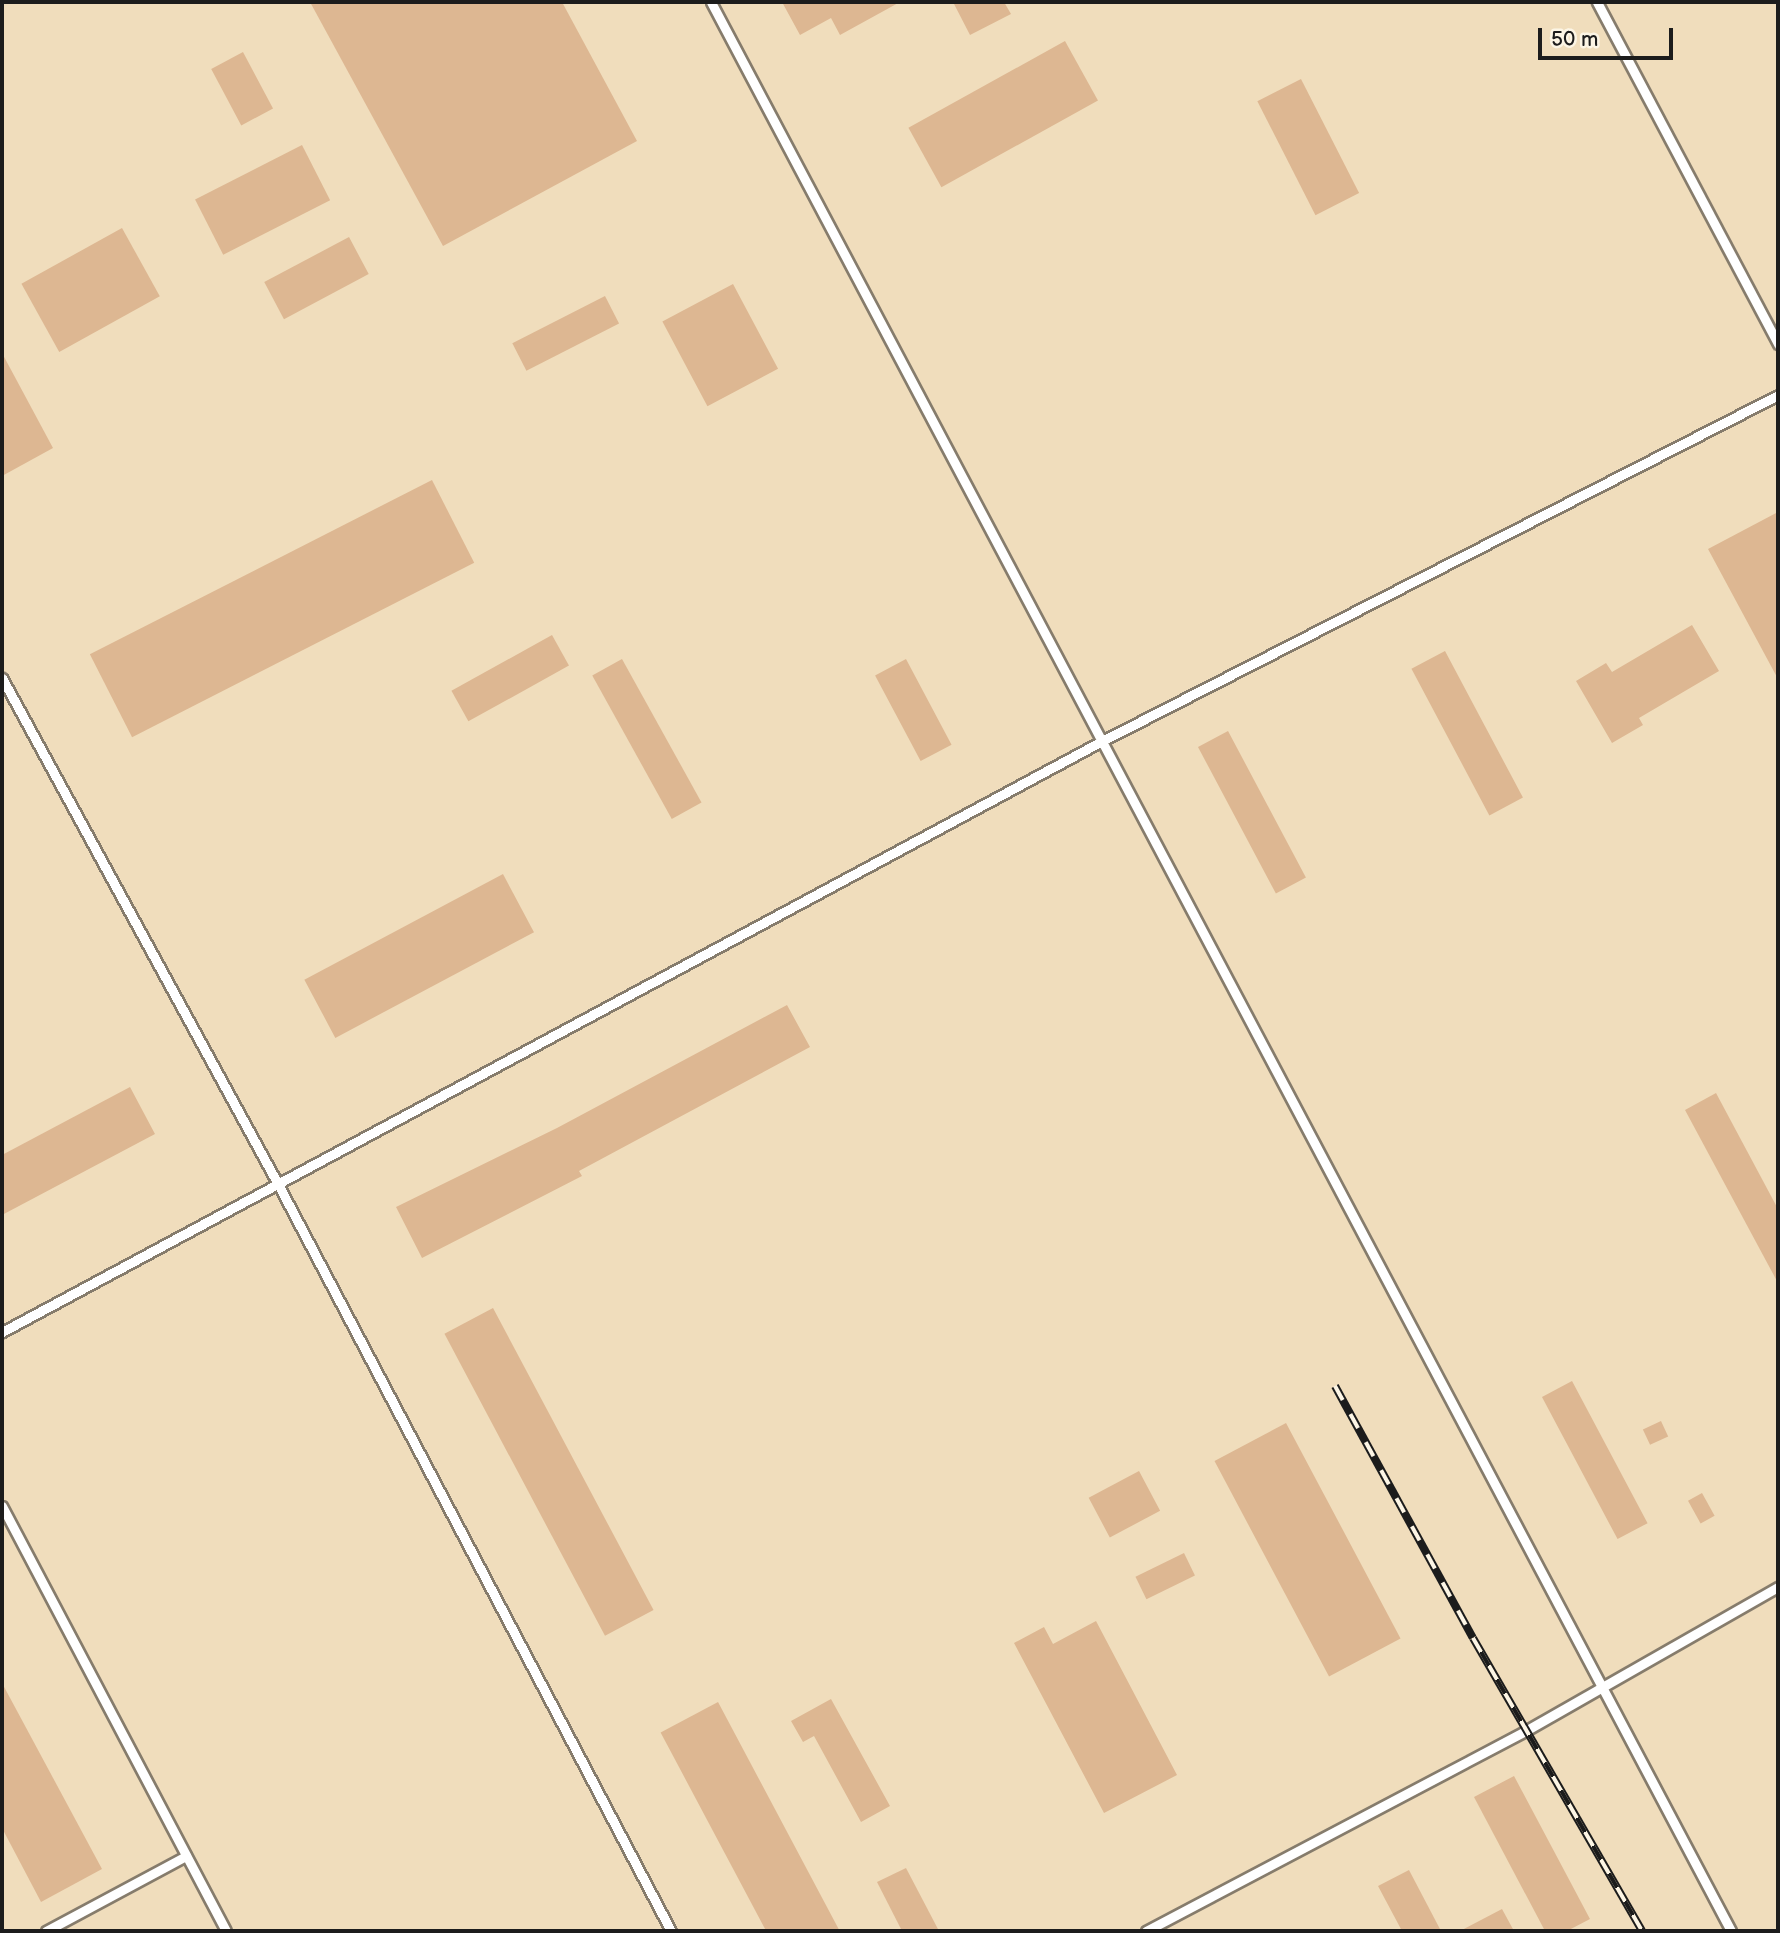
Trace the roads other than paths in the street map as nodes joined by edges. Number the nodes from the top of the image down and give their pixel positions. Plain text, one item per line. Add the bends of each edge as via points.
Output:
1 (711, 2) edge
2 (1597, 2) edge
3 (1778, 344) edge
4 (1778, 395) edge
5 (2, 678) edge
6 (1102, 741) junction
7 (279, 1186) junction
8 (2, 1332) edge
9 (2, 1506) edge
10 (1778, 1587) edge
11 (1603, 1683) junction
12 (186, 1856) junction
13 (46, 1931) edge
14 (226, 1931) edge
15 (671, 1931) edge
16 (1146, 1931) edge
17 (1731, 1931) edge

1 - 6 lane
2 - 3 lane
4 - 6 lane
5 - 7 lane
6 - 7 lane
6 - 11 lane
7 - 8 lane
7 - 15 lane
9 - 12 lane
10 - 11 lane
11 - 16 lane via 1527,1730
11 - 17 lane
12 - 13 lane
12 - 14 lane

